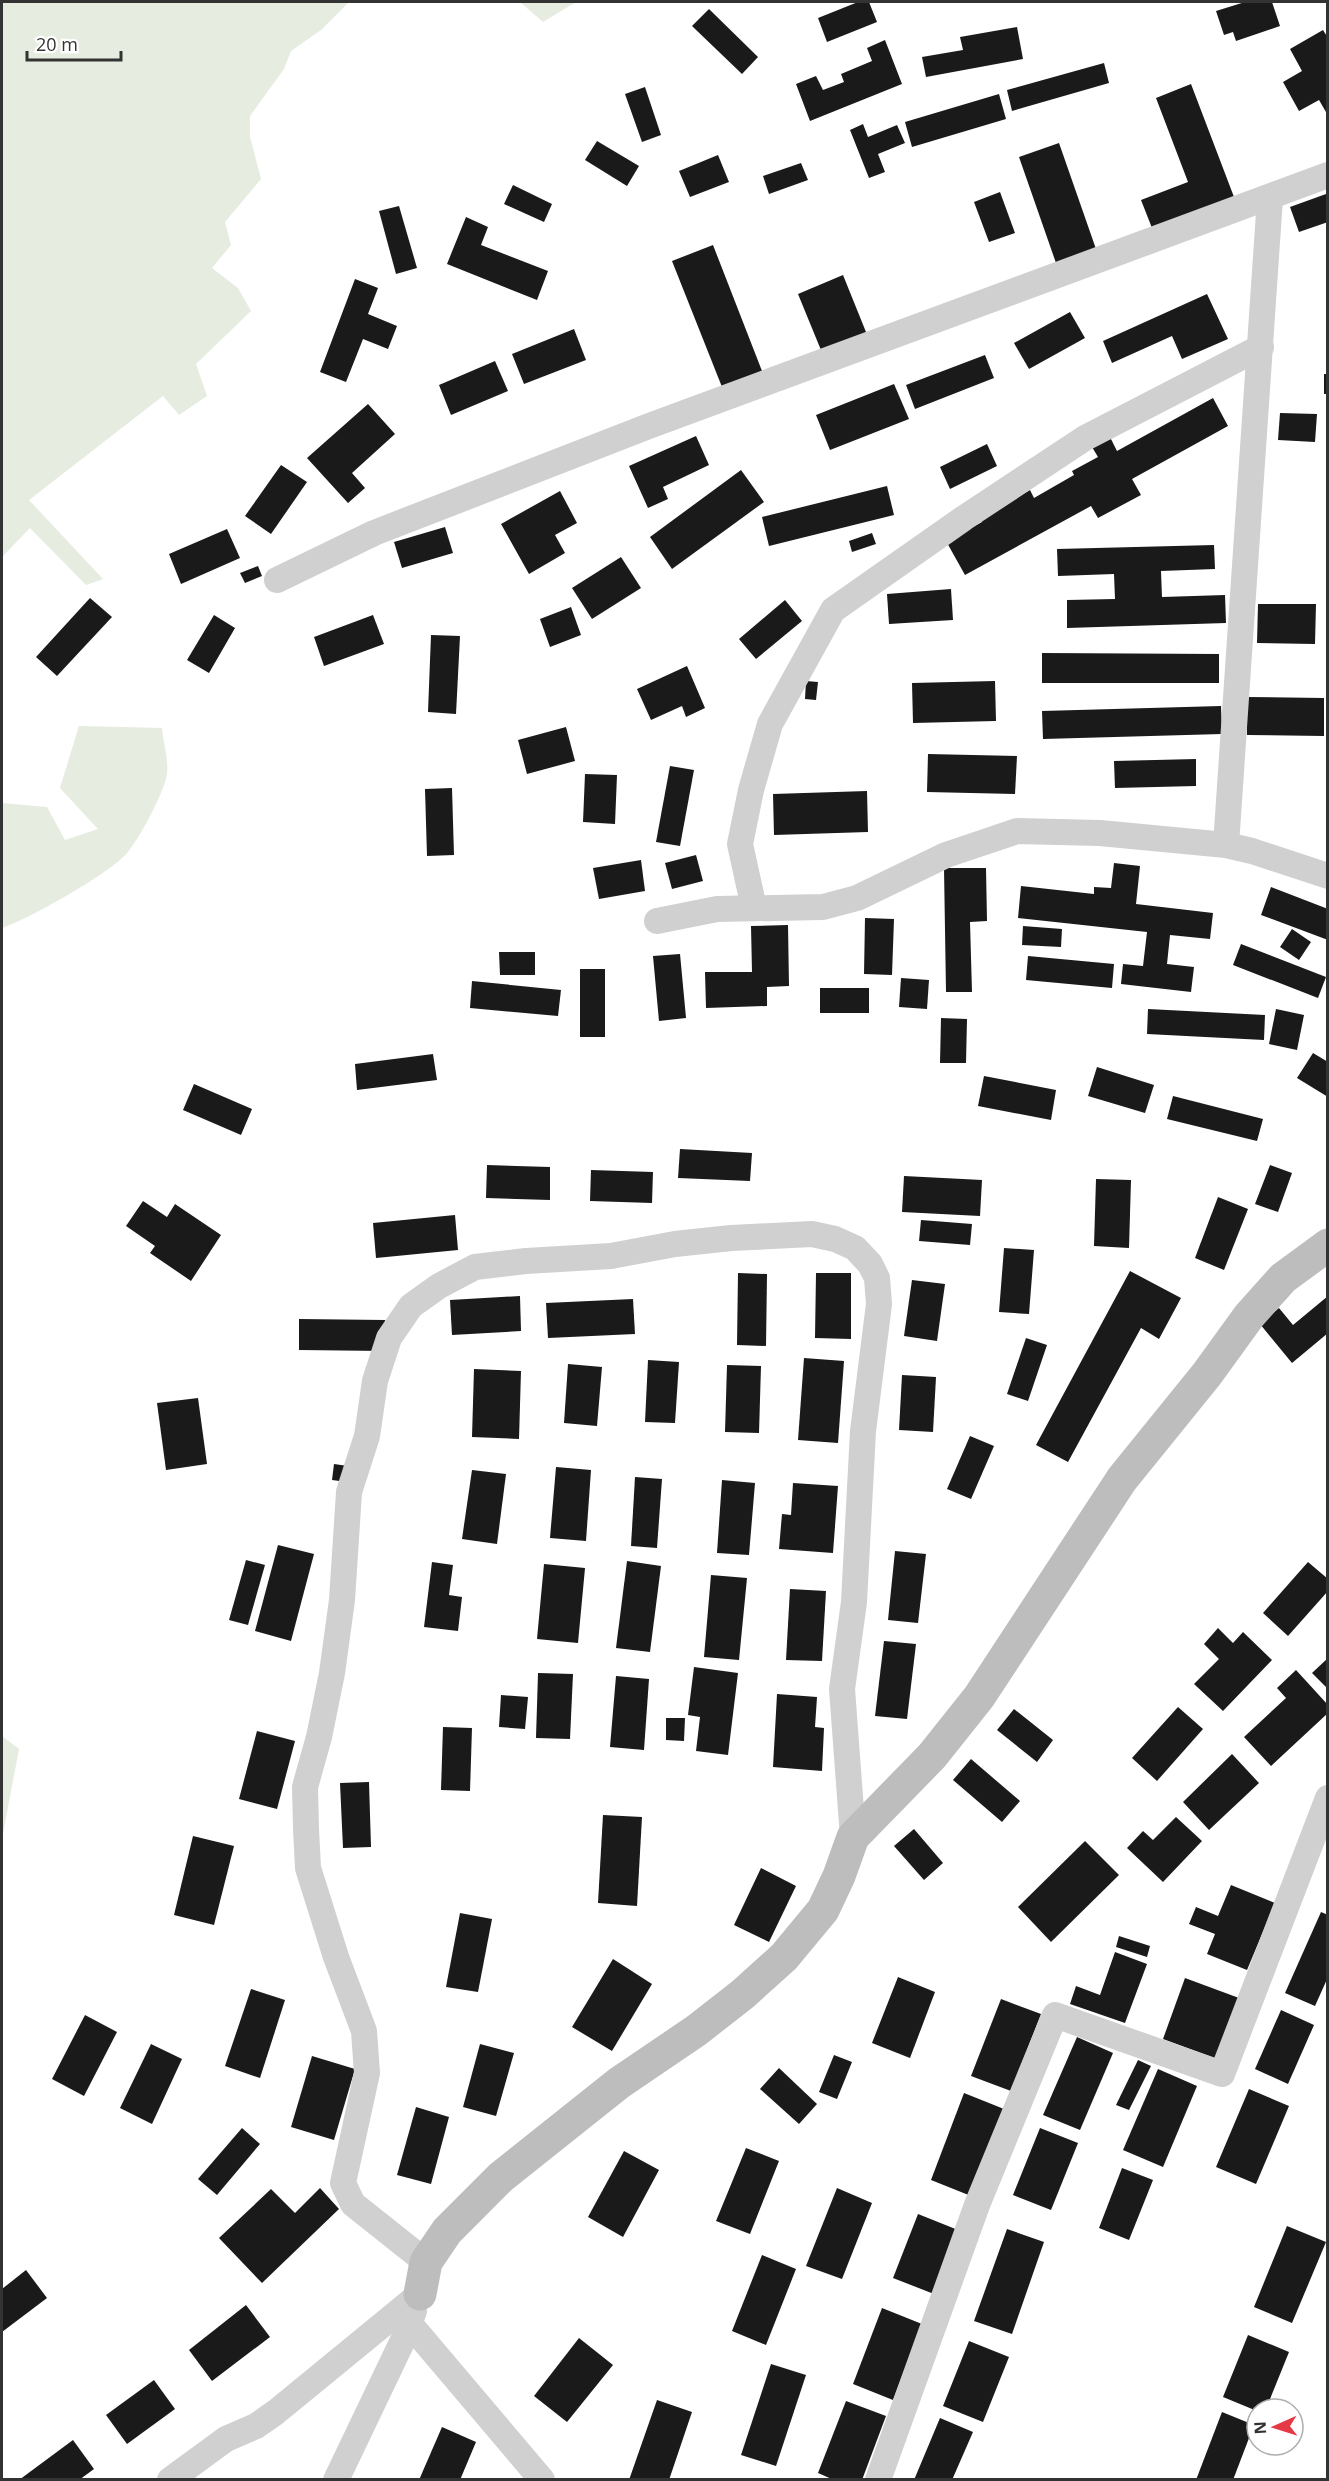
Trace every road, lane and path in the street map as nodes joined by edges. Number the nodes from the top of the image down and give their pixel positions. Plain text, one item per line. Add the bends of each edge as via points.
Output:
1 (1328, 175) edge
2 (1270, 198) junction
3 (1261, 347) junction
4 (277, 580) dead end
5 (1226, 845) junction
6 (1328, 876) edge
7 (754, 908) junction
8 (657, 921) dead end
9 (1328, 1245) edge
10 (1328, 1798) edge
11 (853, 1837) junction
12 (426, 2262) junction
13 (415, 2308) junction
14 (170, 2480) edge
15 (336, 2480) edge
16 (542, 2480) edge
17 (878, 2480) edge

1 - 2 street
2 - 3 street
2 - 4 street via 649,426 374,533
3 - 5 street
3 - 7 street via 1085,438 833,610 770,724 751,790 740,844
5 - 6 street
5 - 7 street via 1100,833 1017,831 946,855 857,898 823,908
7 - 8 street via 717,909
9 - 11 street via 1283,1278 1249,1316 1122,1479 979,1697 932,1756
10 - 17 street via 1222,2074 1055,2015 977,2205
11 - 12 street via 823,1910 784,1957 697,2030 618,2084 501,2177 447,2231
11 - 12 street via 842,1689 854,1602 863,1431 879,1304 877,1278 870,1264 855,1248 812,1234 731,1238 611,1256 475,1267 411,1306 389,1338 375,1381 367,1436 350,1492 333,1673 305,1787 308,1868 364,2031 367,2073 343,2183 353,2204
12 - 13 street
13 - 14 street via 276,2412 226,2439
13 - 15 street
13 - 16 street

